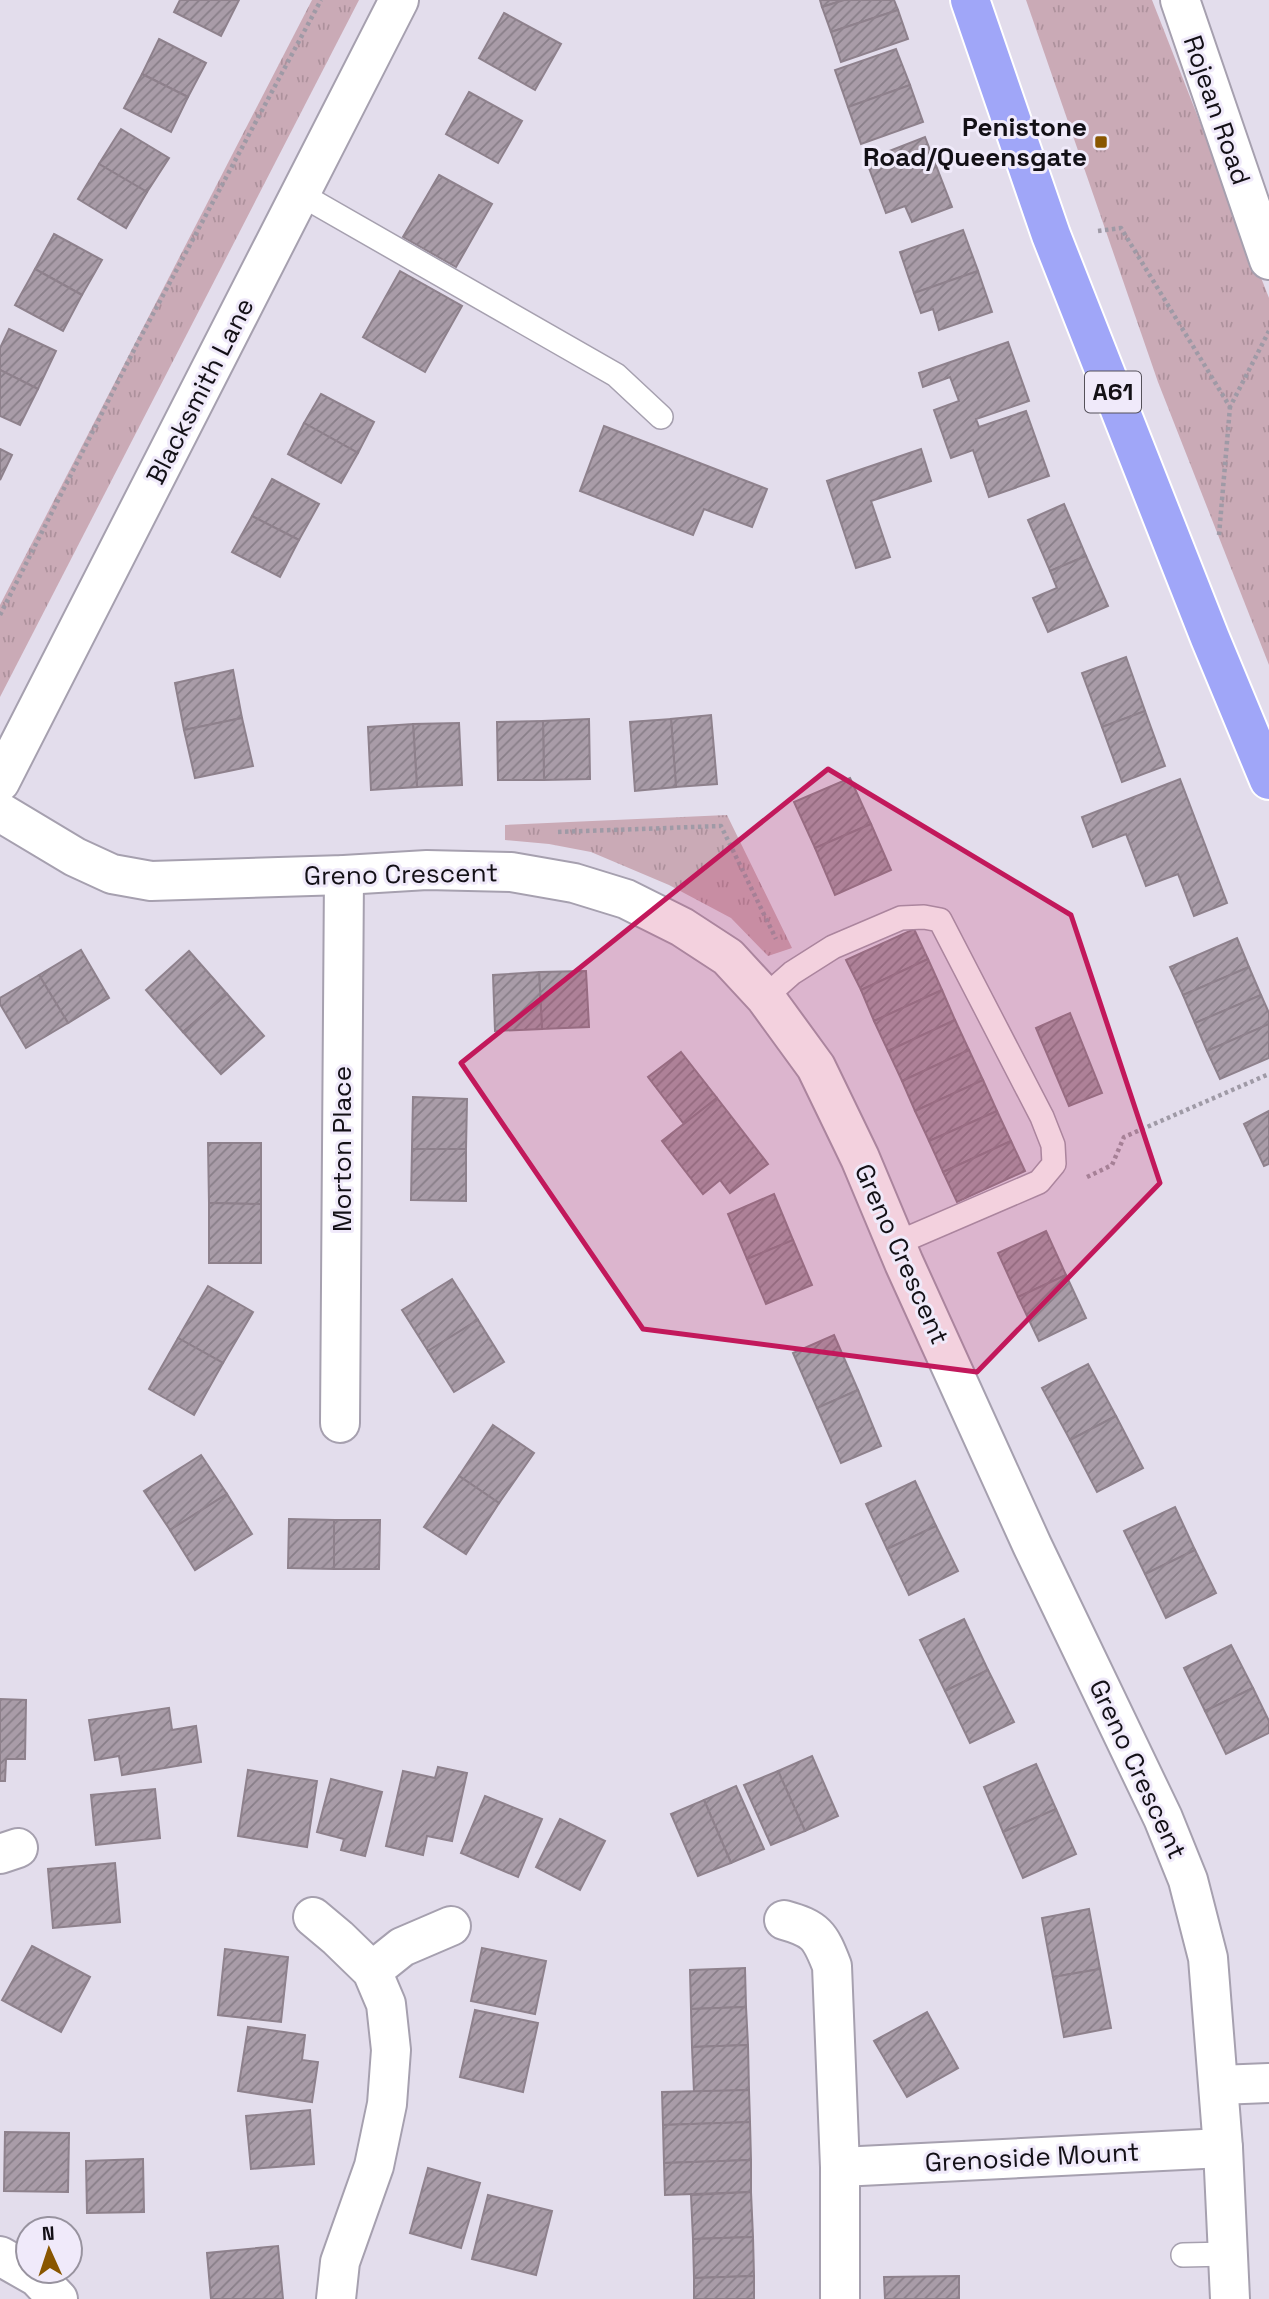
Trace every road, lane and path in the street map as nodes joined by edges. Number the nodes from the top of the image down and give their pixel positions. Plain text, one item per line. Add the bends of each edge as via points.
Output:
1 (321, 0) edge
2 (399, 0) edge
3 (970, 0) edge
4 (1180, 0) edge
5 (300, 194) junction
6 (1051, 235) junction
7 (1269, 260) edge
8 (1269, 331) edge
9 (1230, 407) junction
10 (661, 417) dead end
11 (1218, 543) dead end
12 (0, 615) edge
13 (1269, 780) edge
14 (0, 782) edge
15 (0, 812) edge
16 (511, 872) junction
17 (344, 875) junction
18 (779, 985) junction
19 (895, 1244) junction
20 (340, 1423) dead end
21 (313, 1917) dead end
22 (784, 1920) dead end
23 (451, 1926) dead end
24 (372, 1971) junction
25 (1269, 2083) edge
26 (1219, 2085) junction
27 (1223, 2148) junction
28 (841, 2167) junction
29 (1183, 2255) dead end
30 (1228, 2255) junction
31 (0, 2256) edge
32 (58, 2299) edge
33 (336, 2299) edge
34 (840, 2299) edge
35 (1230, 2299) edge

1 - 12 path via 138,342
2 - 5 street, Blacksmith Lane
3 - 6 highway, A61
4 - 7 street, Rojean Road
5 - 10 lane via 616,375
5 - 14 street, Blacksmith Lane
6 - 9 path via 1121,228
6 - 13 highway, A61
8 - 9 path
9 - 11 path
15 - 17 street, Greno Crescent via 111,874 151,881
16 - 17 street, Greno Crescent via 427,870
16 - 18 street, Greno Crescent via 574,883 626,899
16 - 18 path via 531,834 721,826
17 - 20 street, Morton Place
18 - 19 street, Greno Crescent
18 - 19 lane via 833,947 901,918 940,920 1046,1127 1054,1164 1039,1182
19 - 26 street, Greno Crescent via 1188,1880 1208,1958
21 - 24 street
22 - 28 street via 808,1927 824,1944 832,1966
23 - 24 street via 402,1947
24 - 33 street via 386,2004 391,2050 387,2104 373,2166 340,2262
25 - 26 street
26 - 27 street, Greno Crescent
27 - 28 street, Grenoside Mount
27 - 30 street, Greno Crescent
28 - 34 street
29 - 30 lane
30 - 35 street, Greno Crescent
31 - 32 street via 37,2277

